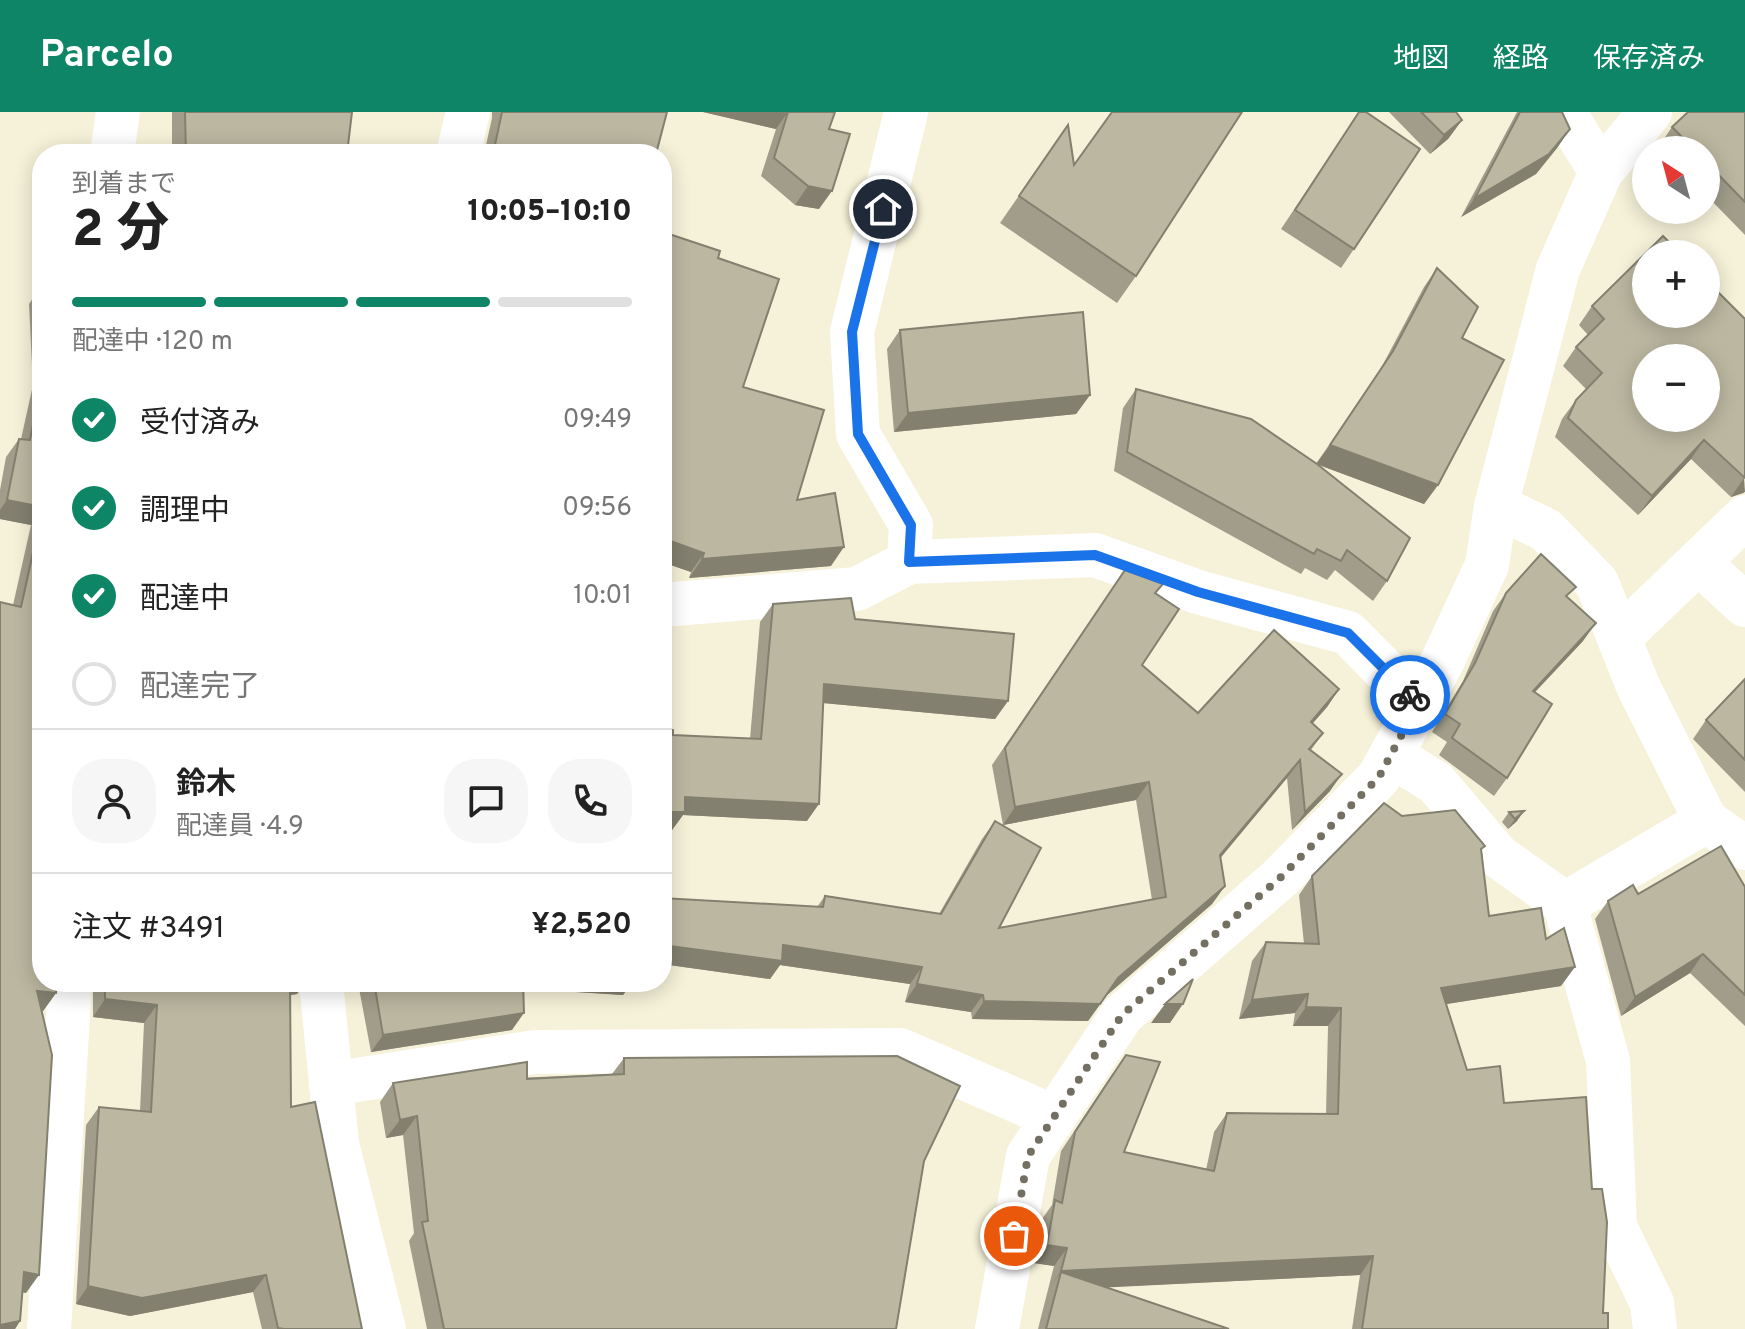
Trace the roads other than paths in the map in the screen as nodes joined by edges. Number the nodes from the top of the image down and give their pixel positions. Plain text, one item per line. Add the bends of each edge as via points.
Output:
1 (118, 112) edge
2 (468, 112) edge
3 (906, 112) edge
4 (1564, 112) edge
5 (1650, 112) edge
6 (113, 144) edge
7 (460, 144) edge
8 (1601, 172) junction
9 (1496, 506) junction
10 (1745, 517) edge
11 (909, 562) junction
12 (1698, 562) junction
13 (672, 604) edge
14 (1745, 605) edge
15 (1619, 638) junction
16 (1418, 704) junction
17 (1391, 755) junction
18 (1706, 821) junction
19 (1745, 848) edge
20 (1565, 904) junction
21 (69, 992) edge
22 (322, 992) edge
23 (331, 1084) junction
24 (1054, 1117) junction
25 (49, 1329) edge
26 (384, 1329) edge
27 (997, 1329) edge
28 (1655, 1329) edge

1 - 6 street
2 - 7 street
3 - 11 street via 852,332 858,434 911,525
4 - 8 street
5 - 8 street
8 - 9 street via 1558,269
9 - 15 street via 1546,530 1597,583
9 - 16 street via 1487,565
10 - 12 street
11 - 13 street via 857,589
11 - 16 street via 1095,555 1198,592 1348,633
12 - 14 street
12 - 15 street
15 - 18 street
16 - 17 street
17 - 20 street via 1436,783 1498,856
17 - 24 street via 1379,777 1280,878 1122,1015
18 - 19 street
18 - 20 street
20 - 28 street via 1608,1061 1615,1227 1652,1303
21 - 25 street
22 - 23 street
23 - 24 street via 535,1052 900,1050
23 - 26 street via 337,1144
24 - 27 street via 1028,1156

